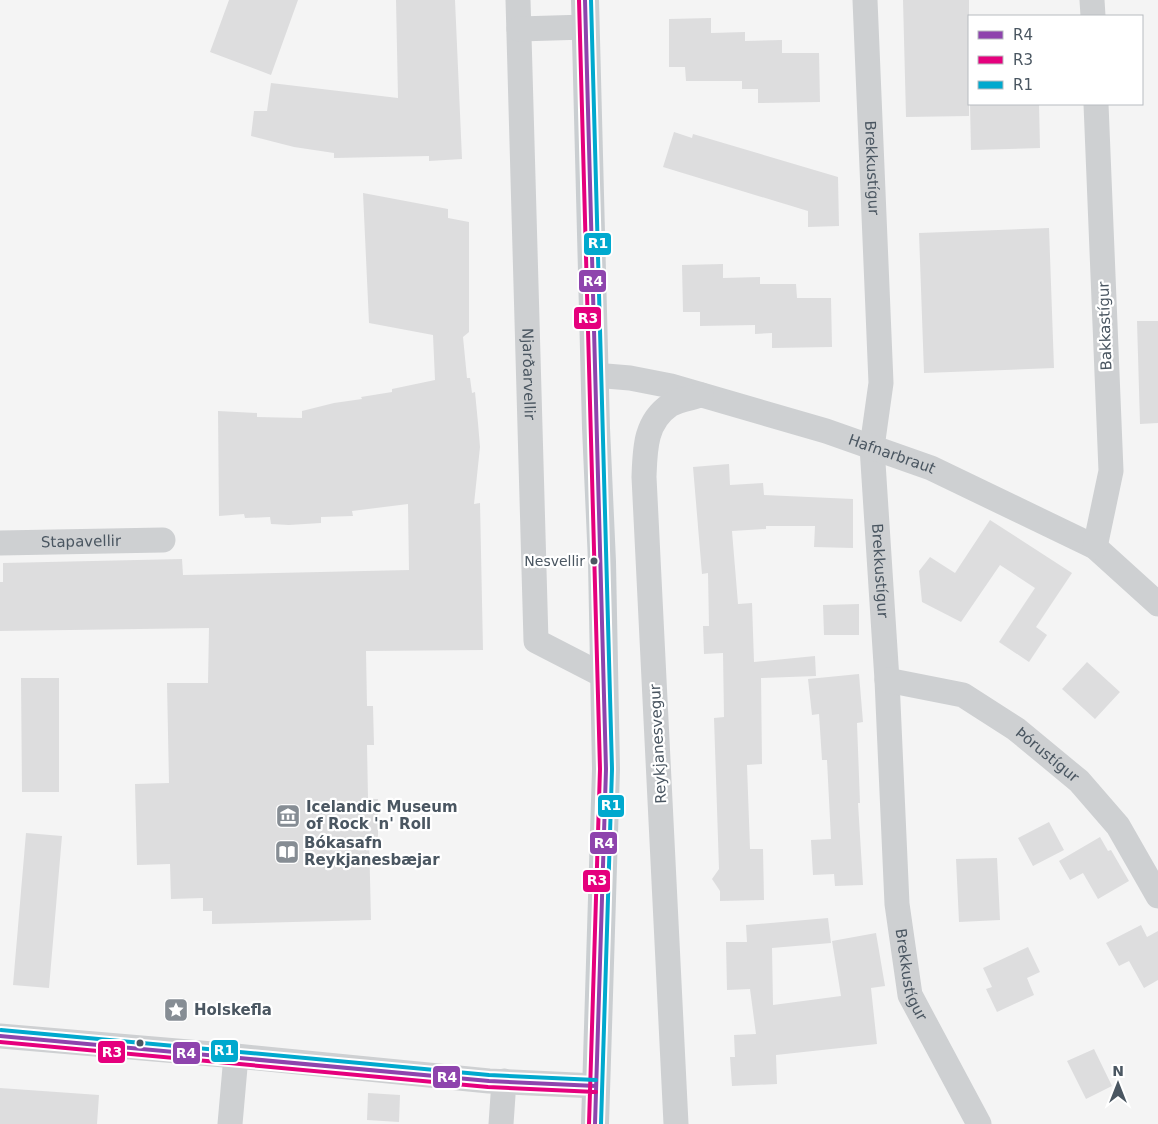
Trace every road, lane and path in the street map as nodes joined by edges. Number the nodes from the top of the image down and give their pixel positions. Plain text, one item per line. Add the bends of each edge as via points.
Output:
1 (518, 0) edge
2 (585, 0) edge
3 (865, 0) edge
4 (1092, 0) edge
5 (1093, 15) edge
6 (586, 27) junction
7 (518, 30) junction
8 (1096, 105) edge
9 (594, 375) junction
10 (701, 395) junction
11 (872, 447) junction
12 (163, 540) dead end
13 (0, 543) edge
14 (1095, 546) junction
15 (1158, 604) edge
16 (604, 676) junction
17 (887, 680) junction
18 (1158, 896) edge
19 (0, 1036) edge
20 (236, 1056) junction
21 (504, 1081) junction
22 (596, 1086) junction
23 (230, 1124) edge
24 (501, 1124) edge
25 (595, 1124) edge
26 (676, 1124) edge
27 (979, 1124) edge

1 - 7 street, Njarðarvellir
2 - 6 main road
3 - 11 street, Brekkustígur via 881,384
4 - 5 street
6 - 7 street
6 - 9 main road
7 - 16 street, Njarðarvellir via 536,641
8 - 14 street, Bakkastígur via 1111,471
9 - 10 street, Hafnarbraut via 630,378
9 - 16 main road
10 - 11 street, Hafnarbraut
10 - 26 street, Reykjanesvegur via 671,404 656,419 646,438 644,477
11 - 14 street, Hafnarbraut via 931,468
11 - 17 street, Brekkustígur
12 - 13 street, Stapavellir
14 - 15 street, Hafnarbraut
16 - 22 main road via 606,769
17 - 18 street, Þórustígur via 963,696 1016,729 1079,781 1118,826
17 - 27 street, Brekkustígur via 897,904 910,995
19 - 20 street
20 - 21 street
20 - 23 street
21 - 22 street
21 - 24 street
22 - 25 main road

